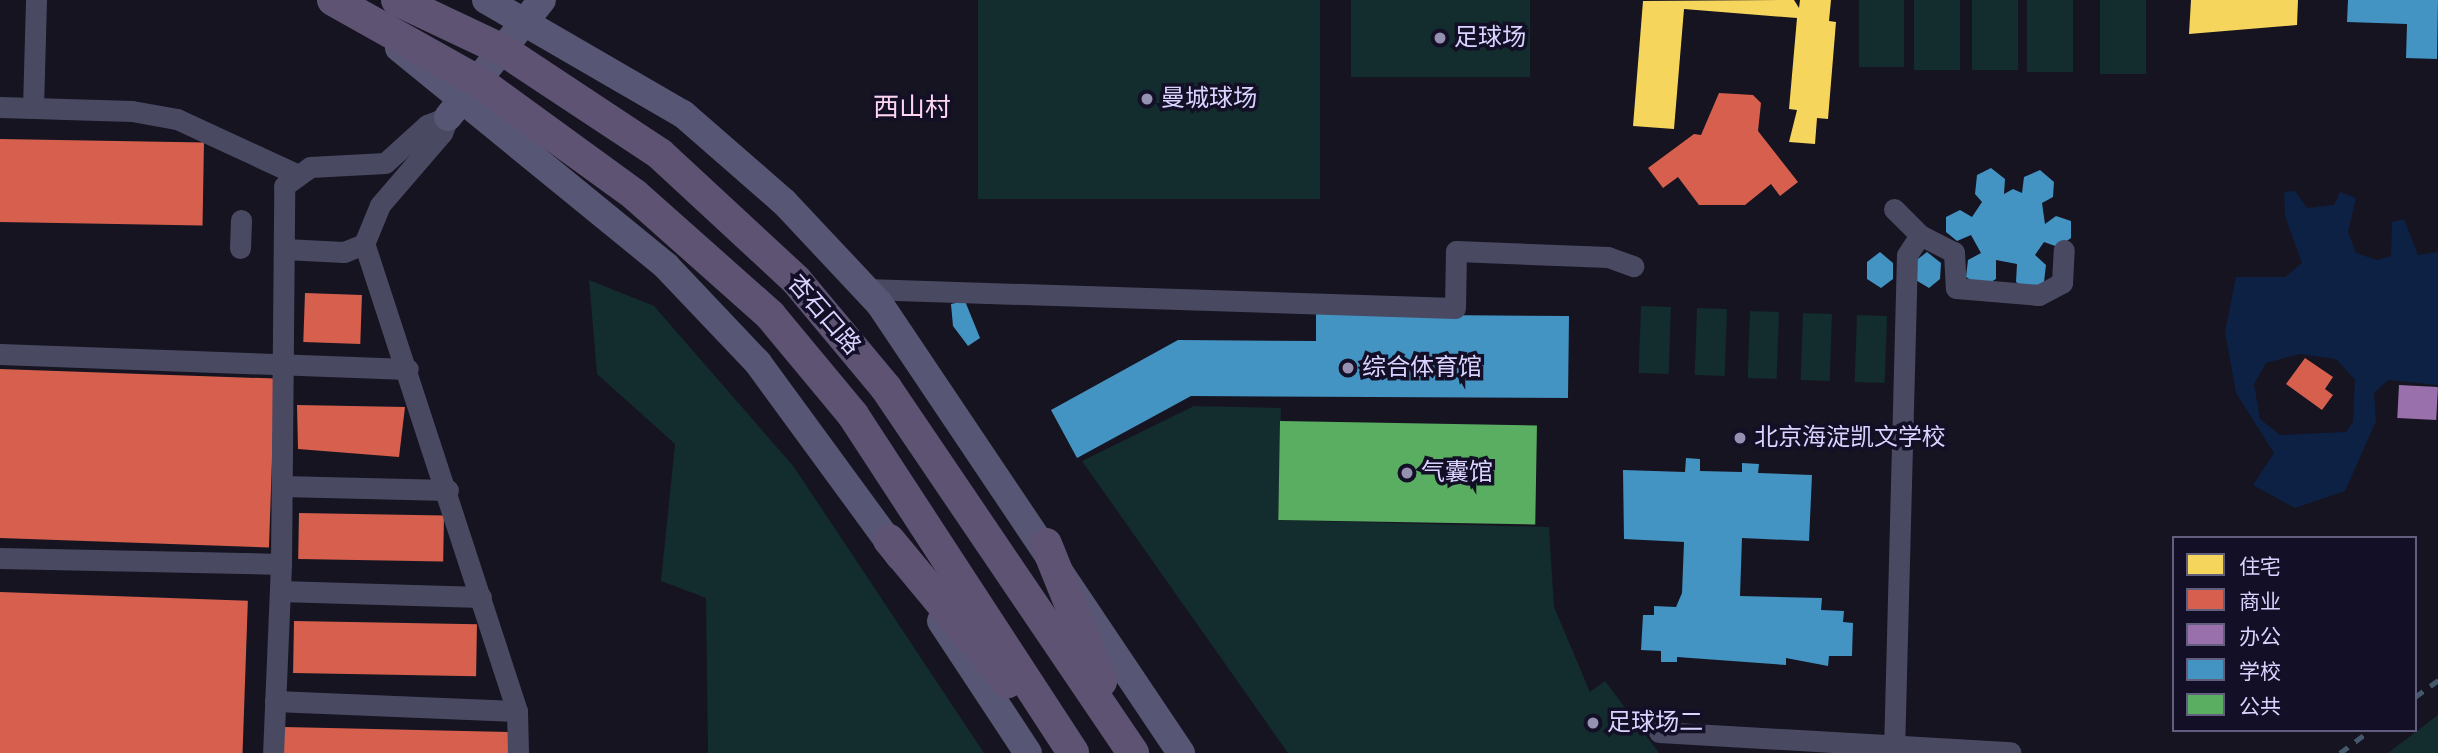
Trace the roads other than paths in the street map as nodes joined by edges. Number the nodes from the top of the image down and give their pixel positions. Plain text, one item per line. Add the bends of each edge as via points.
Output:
1 (37, 0) edge
2 (313, 0) edge
3 (397, 0) edge
4 (486, 0) edge
5 (342, 4) edge
6 (533, 9) edge
7 (503, 50) junction
8 (464, 100) junction
9 (0, 107) edge
10 (33, 108) junction
11 (294, 173) junction
12 (1894, 209) dead end
13 (241, 220) dead end
14 (1920, 234) junction
15 (364, 244) junction
16 (240, 248) dead end
17 (284, 249) junction
18 (2064, 250) dead end
19 (1633, 266) dead end
20 (866, 289) junction
21 (0, 354) edge
22 (285, 364) junction
23 (408, 369) junction
24 (282, 486) junction
25 (448, 491) junction
26 (889, 540) junction
27 (1046, 544) junction
28 (0, 558) edge
29 (281, 564) junction
30 (280, 591) junction
31 (481, 597) junction
32 (275, 701) junction
33 (517, 711) junction
34 (1659, 732) dead end
35 (1894, 743) junction
36 (1128, 746) edge
37 (2010, 752) edge
38 (273, 753) edge
39 (518, 753) edge
40 (1028, 753) edge
41 (1066, 753) edge
42 (1073, 753) edge
43 (1181, 753) edge

1 - 10 street
2 - 5 street, 杏石口路
3 - 7 main road, 杏石口路
4 - 6 street, 杏石口路
5 - 8 main road, 杏石口路
6 - 7 street
6 - 20 street, 杏石口路 via 683,114 784,202
7 - 8 street
7 - 36 main road, 杏石口路 via 660,153 796,280 886,388
8 - 11 street via 427,125 386,163
8 - 15 street via 380,205
8 - 26 street via 666,266 758,363
8 - 42 main road, 杏石口路 via 635,195 770,315 853,415
9 - 10 street
10 - 11 street via 177,119
11 - 17 street via 284,186
12 - 14 street
13 - 16 street
14 - 18 street via 1954,252 1956,288 2039,295 2062,283
14 - 35 street via 1907,255
15 - 17 street via 344,253
15 - 23 street
17 - 22 street
19 - 20 street via 1608,257 1456,251 1455,308
20 - 27 street, 杏石口路
21 - 22 street
22 - 23 street
22 - 24 street
23 - 25 street
24 - 25 street
24 - 29 street
25 - 31 street
26 - 40 street
26 - 41 main road
27 - 36 main road
27 - 43 street, 杏石口路
28 - 29 street
29 - 30 street
30 - 31 street
30 - 32 street
31 - 33 street
32 - 33 street
32 - 38 street
33 - 39 street
34 - 35 street
35 - 37 street

